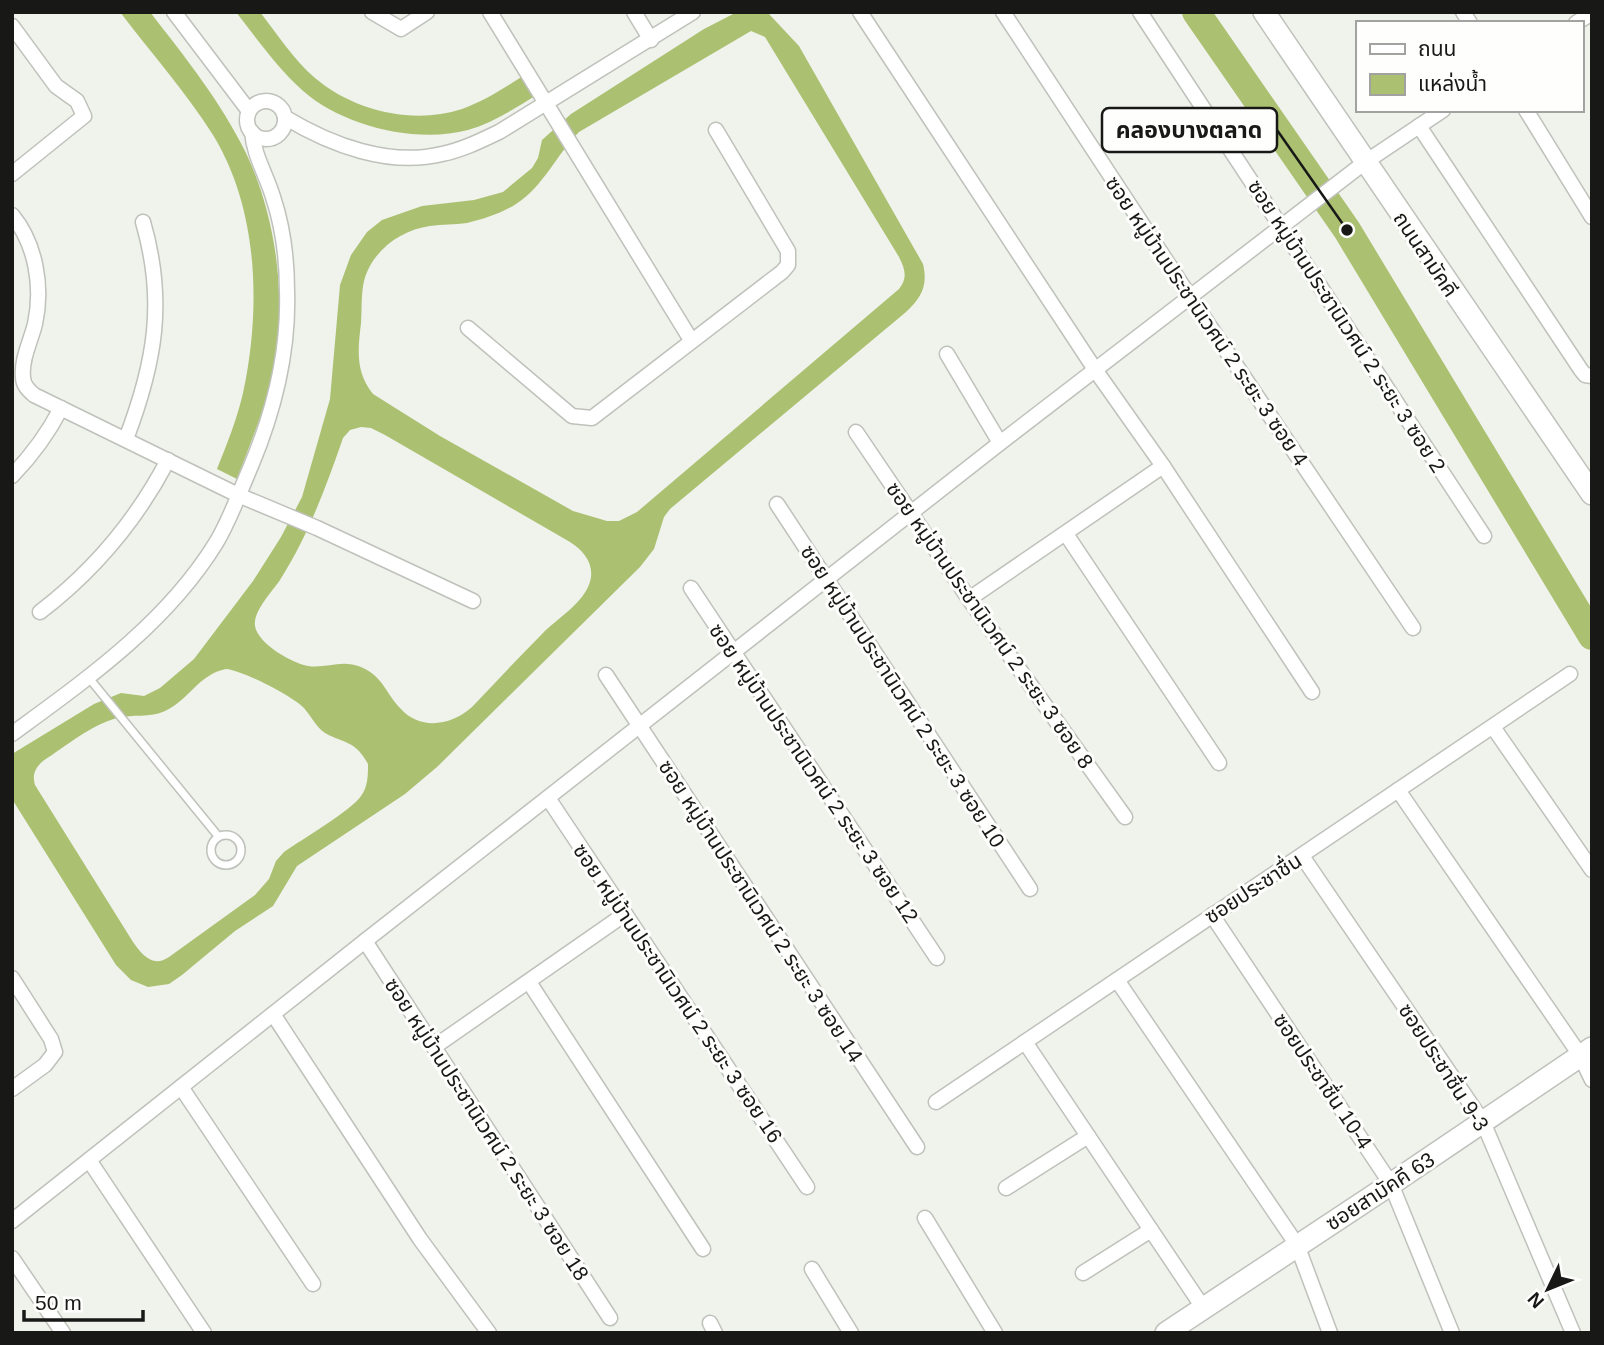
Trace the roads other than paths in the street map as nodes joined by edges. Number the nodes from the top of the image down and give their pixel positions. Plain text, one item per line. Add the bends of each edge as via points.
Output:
1 (174, 12) edge
2 (372, 12) edge
3 (427, 12) edge
4 (490, 12) edge
5 (634, 12) edge
6 (693, 12) edge
7 (860, 12) edge
8 (1003, 12) edge
9 (1140, 12) edge
10 (1264, 12) edge
11 (12, 26) edge
12 (651, 40) junction
13 (545, 103) junction
14 (249, 111) junction
15 (1440, 112) edge
16 (1526, 112) edge
17 (286, 118) junction
18 (1419, 126) junction
19 (716, 130) dead end
20 (251, 132) junction
21 (1364, 163) junction
22 (12, 174) edge
23 (12, 215) edge
24 (1592, 217) edge
25 (143, 222) dead end
26 (1283, 228) junction
27 (1190, 297) junction
28 (468, 328) dead end
29 (691, 340) junction
30 (947, 354) dead end
31 (1096, 371) junction
32 (1592, 376) edge
33 (61, 408) junction
34 (856, 432) dead end
35 (125, 439) junction
36 (1000, 443) junction
37 (168, 460) junction
38 (1163, 466) junction
39 (12, 476) edge
40 (1590, 489) edge
41 (238, 495) junction
42 (777, 504) dead end
43 (912, 514) junction
44 (1066, 534) junction
45 (1484, 536) dead end
46 (827, 580) junction
47 (691, 588) dead end
48 (969, 599) junction
49 (473, 601) dead end
50 (40, 612) dead end
51 (1413, 628) dead end
52 (734, 653) junction
53 (1570, 674) dead end
54 (606, 675) dead end
55 (89, 678) junction
56 (1312, 692) dead end
57 (640, 726) junction
58 (1493, 727) junction
59 (12, 734) edge
60 (1219, 763) dead end
61 (1398, 790) junction
62 (548, 798) junction
63 (1125, 817) dead end
64 (218, 836) junction
65 (1302, 856) junction
66 (1592, 870) edge
67 (1030, 888) dead end
68 (625, 914) junction
69 (1212, 915) junction
70 (365, 941) junction
71 (937, 958) dead end
72 (12, 978) edge
73 (1116, 980) junction
74 (529, 982) junction
75 (273, 1014) junction
76 (1025, 1042) junction
77 (434, 1047) junction
78 (1586, 1051) edge
79 (1592, 1080) edge
80 (181, 1087) junction
81 (12, 1089) edge
82 (936, 1102) dead end
83 (1483, 1122) junction
84 (1088, 1136) junction
85 (917, 1147) dead end
86 (89, 1160) junction
87 (1391, 1184) junction
88 (807, 1187) dead end
89 (1006, 1188) dead end
90 (925, 1218) dead end
91 (12, 1221) edge
92 (1151, 1230) junction
93 (1297, 1245) junction
94 (703, 1248) dead end
95 (12, 1258) edge
96 (812, 1269) dead end
97 (1083, 1273) dead end
98 (313, 1284) dead end
99 (1204, 1309) junction
100 (610, 1318) dead end
101 (64, 1333) edge
102 (204, 1333) edge
103 (489, 1333) edge
104 (851, 1333) edge
105 (995, 1333) edge
106 (1166, 1333) edge
107 (1330, 1333) edge
108 (1452, 1333) edge
109 (1573, 1333) edge

1 - 14 street
2 - 3 street via 401,29
4 - 13 street
5 - 12 street
6 - 12 street
7 - 31 street
8 - 27 street, ซอย หมู่บ้านประชานิเวศน์ 2 ระยะ 3 ซอย 4
9 - 26 street, ซอย หมู่บ้านประชานิเวศน์ 2 ระยะ 3 ซอย 2
10 - 21 main road, ถนนสามัคคี
11 - 22 street via 56,86 77,101 84,117
12 - 13 street
13 - 17 street via 465,148 421,157 350,149
13 - 29 street
14 - 17 street via 268,100 280,106
14 - 20 street
15 - 18 street
16 - 24 street
17 - 20 street via 284,128 269,139
18 - 21 street
18 - 32 street via 1581,370
19 - 29 street via 789,258 782,272
20 - 41 street via 253,150 274,199 287,291 275,399
21 - 26 street
21 - 40 main road, ถนนสามัคคี
23 - 33 street via 25,235 37,276 35,322 22,376 34,395
25 - 35 street via 155,277 153,339 141,398
26 - 27 street
26 - 45 street, ซอย หมู่บ้านประชานิเวศน์ 2 ระยะ 3 ซอย 2
27 - 31 street
27 - 51 street, ซอย หมู่บ้านประชานิเวศน์ 2 ระยะ 3 ซอย 4
28 - 29 street via 572,416 584,418 599,414
30 - 36 street
31 - 36 street
31 - 38 street
33 - 35 street
33 - 39 street via 35,452
34 - 43 street, ซอย หมู่บ้านประชานิเวศน์ 2 ระยะ 3 ซอย 8
35 - 37 street
36 - 43 street
37 - 41 street
37 - 50 street via 137,515 98,563
38 - 44 street
38 - 56 street
41 - 49 street
41 - 55 street via 217,541 194,575
42 - 46 street, ซอย หมู่บ้านประชานิเวศน์ 2 ระยะ 3 ซอย 10
43 - 46 street
43 - 48 street, ซอย หมู่บ้านประชานิเวศน์ 2 ระยะ 3 ซอย 8
44 - 48 street
44 - 60 street
46 - 52 street
46 - 67 street, ซอย หมู่บ้านประชานิเวศน์ 2 ระยะ 3 ซอย 10
47 - 52 street, ซอย หมู่บ้านประชานิเวศน์ 2 ระยะ 3 ซอย 12
48 - 63 street, ซอย หมู่บ้านประชานิเวศน์ 2 ระยะ 3 ซอย 8
52 - 57 street
52 - 71 street, ซอย หมู่บ้านประชานิเวศน์ 2 ระยะ 3 ซอย 12
53 - 58 street, ซอยประชาชื่น
54 - 57 street, ซอย หมู่บ้านประชานิเวศน์ 2 ระยะ 3 ซอย 14
55 - 59 street
55 - 64 lane
57 - 62 street
57 - 85 street, ซอย หมู่บ้านประชานิเวศน์ 2 ระยะ 3 ซอย 14
58 - 61 street, ซอยประชาชื่น
58 - 66 street
61 - 65 street, ซอยประชาชื่น
61 - 78 street
62 - 68 street, ซอย หมู่บ้านประชานิเวศน์ 2 ระยะ 3 ซอย 16
62 - 70 street
64 - 64 lane via 237,839 241,852 234,863 220,864 211,855
65 - 69 street, ซอยประชาชื่น
65 - 83 street, ซอยประชาชื่น 9-3
68 - 74 street
68 - 88 street, ซอย หมู่บ้านประชานิเวศน์ 2 ระยะ 3 ซอย 16
69 - 73 street, ซอยประชาชื่น
69 - 87 street, ซอยประชาชื่น 10-4
70 - 75 street
70 - 77 street, ซอย หมู่บ้านประชานิเวศน์ 2 ระยะ 3 ซอย 18
72 - 81 street via 55,1052
73 - 76 street, ซอยประชาชื่น
73 - 93 street
74 - 77 street
74 - 94 street
75 - 80 street
75 - 103 street via 420,1239
76 - 82 street, ซอยประชาชื่น
76 - 84 street
77 - 100 street, ซอย หมู่บ้านประชานิเวศน์ 2 ระยะ 3 ซอย 18
78 - 79 street
78 - 83 main road, ซอยสามัคคี 63
80 - 86 street
80 - 98 street
83 - 87 main road, ซอยสามัคคี 63
83 - 109 street, ซอยประชาชื่น 9-3
84 - 89 street
84 - 92 street
86 - 91 street
86 - 102 street
87 - 93 main road, ซอยสามัคคี 63
87 - 108 street, ซอยประชาชื่น 10-4
90 - 105 street
92 - 97 street
92 - 99 street
93 - 99 main road, ซอยสามัคคี 63
93 - 107 street
95 - 101 street
96 - 104 street
99 - 106 main road, ซอยสามัคคี 63

